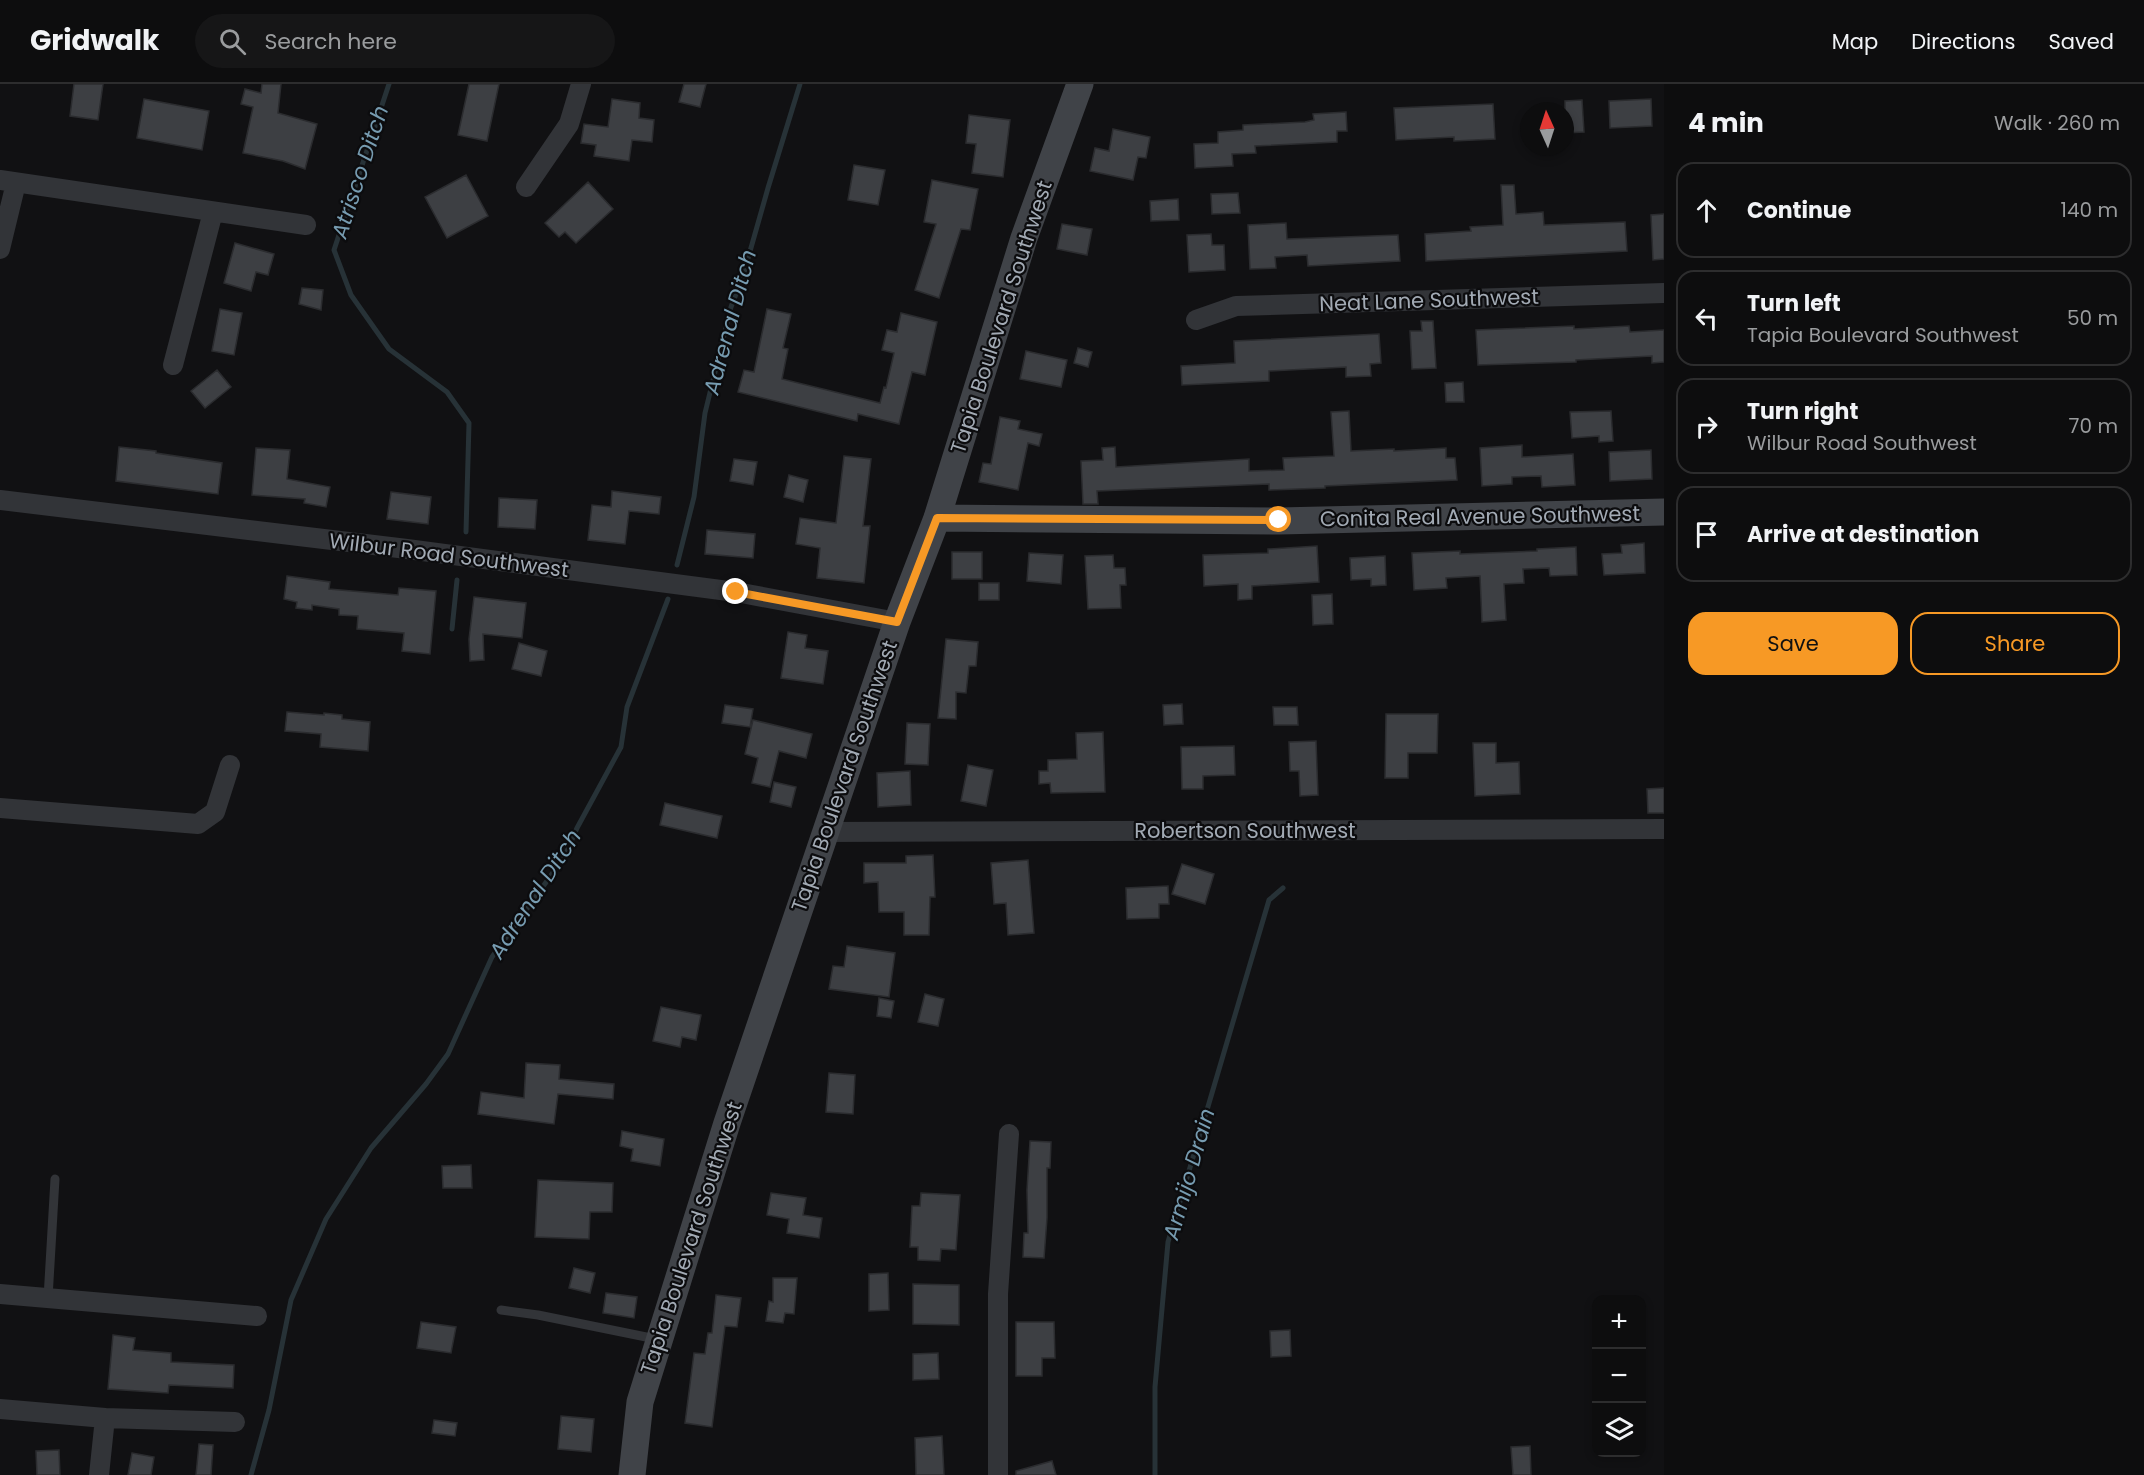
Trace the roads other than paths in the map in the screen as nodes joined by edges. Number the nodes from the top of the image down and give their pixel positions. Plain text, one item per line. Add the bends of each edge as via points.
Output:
1 (581, 84) edge
2 (1080, 84) edge
3 (8, 181) edge
4 (526, 187) dead end
5 (213, 212) junction
6 (306, 225) dead end
7 (0, 249) edge
8 (1664, 293) edge
9 (1196, 320) dead end
10 (173, 365) dead end
11 (0, 500) edge
12 (1664, 512) edge
13 (937, 518) junction
14 (897, 622) junction
15 (230, 765) dead end
16 (0, 808) edge
17 (1664, 829) edge
18 (825, 832) junction
19 (1009, 1134) dead end
20 (55, 1179) dead end
21 (0, 1294) edge
22 (48, 1298) junction
23 (501, 1310) dead end
24 (257, 1316) dead end
25 (658, 1339) junction
26 (0, 1410) edge
27 (105, 1418) junction
28 (235, 1422) dead end
29 (99, 1475) edge
30 (632, 1475) edge
31 (998, 1475) edge

1 - 4 street via 569,124
2 - 13 street, Tapia Boulevard Southwest via 1024,238
3 - 5 street
3 - 7 street
5 - 6 street
5 - 10 street
8 - 9 street, Neat Lane Southwest via 1236,306
11 - 14 street, Wilbur Road Southwest via 736,592
12 - 13 street, Conita Real Avenue Southwest via 1279,520
13 - 14 street, Tapia Boulevard Southwest
14 - 18 street, Tapia Boulevard Southwest
15 - 16 street via 215,812 198,824
17 - 18 street, Robertson Southwest
18 - 25 street, Tapia Boulevard Southwest
19 - 31 street via 998,1294
20 - 22 lane
21 - 22 street
22 - 24 street
23 - 25 lane
25 - 30 street, Tapia Boulevard Southwest via 640,1402
26 - 27 street
27 - 28 street
27 - 29 street

